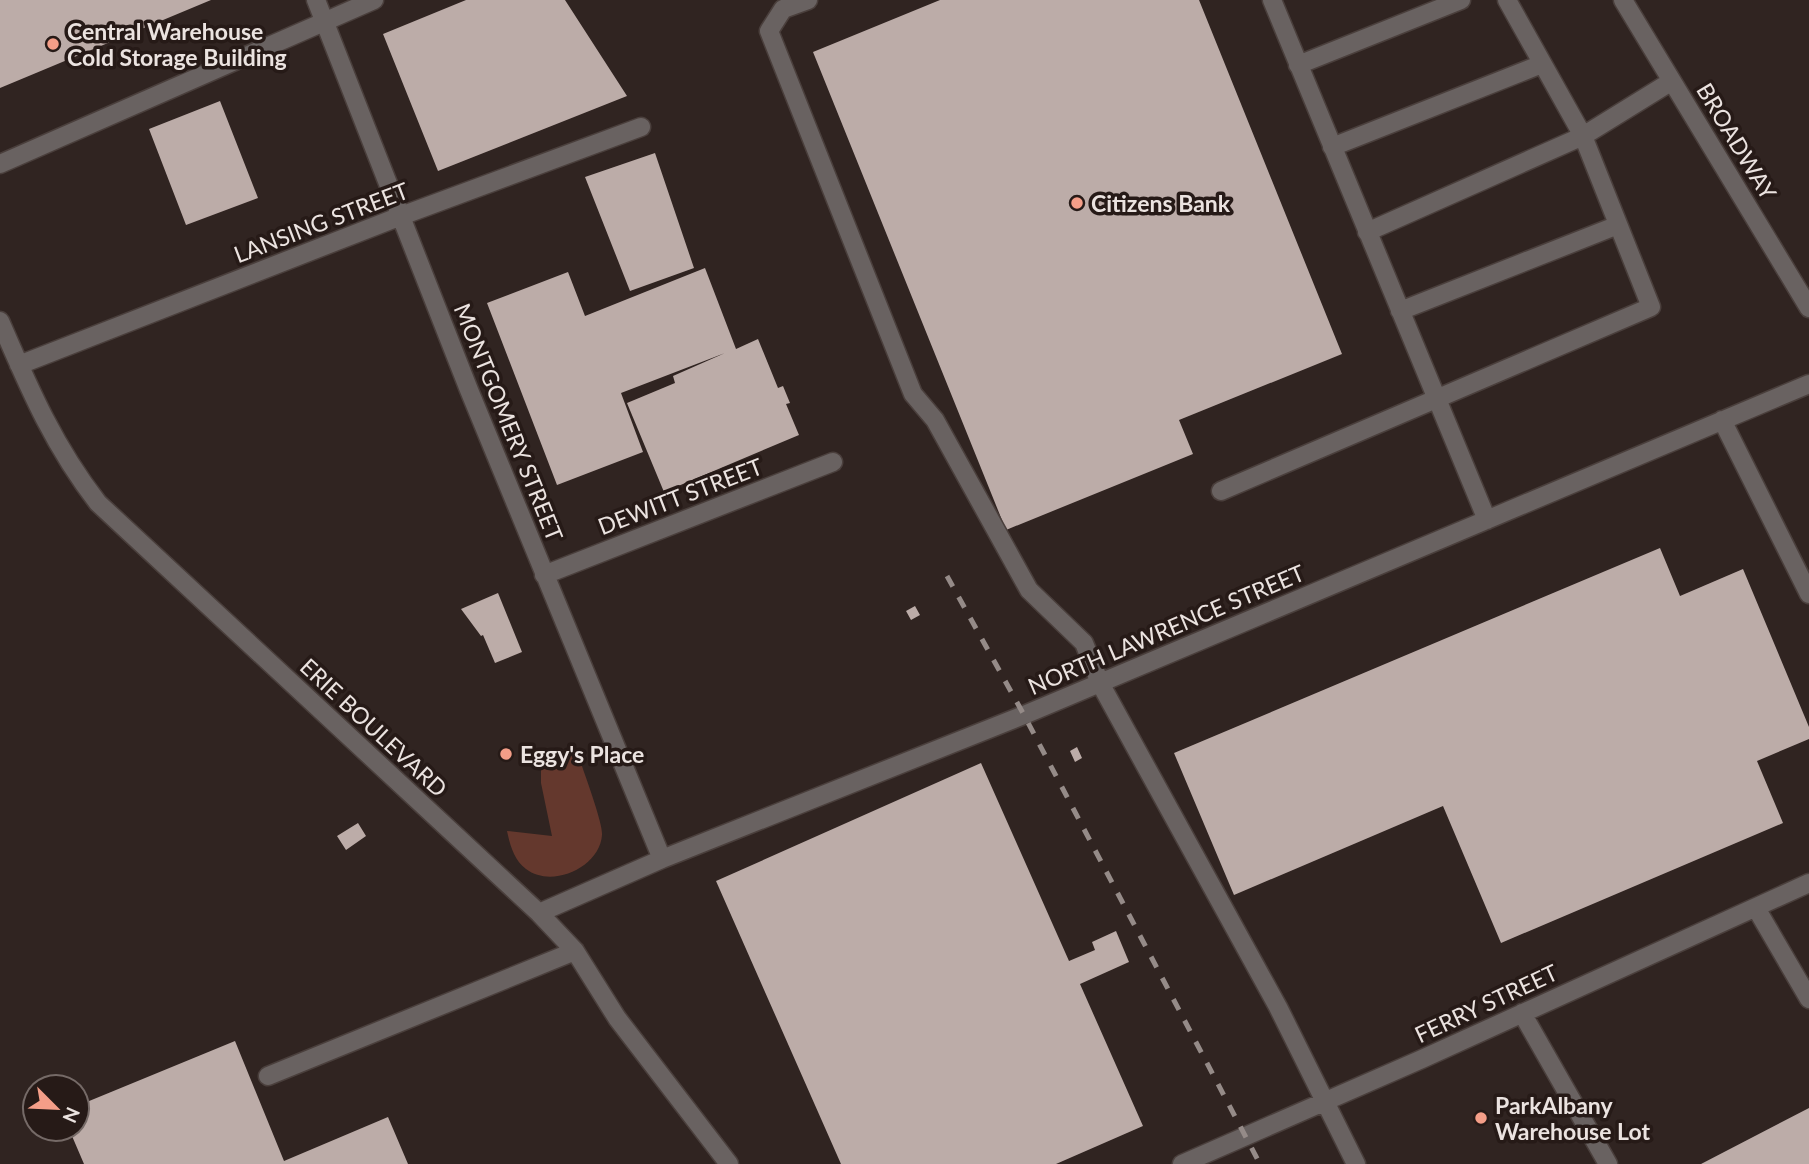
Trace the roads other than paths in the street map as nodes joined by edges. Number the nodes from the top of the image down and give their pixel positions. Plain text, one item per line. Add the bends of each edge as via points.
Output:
1 (316, 0) edge
2 (374, 0) edge
3 (808, 0) edge
4 (1272, 0) edge
5 (1461, 0) edge
6 (1507, 0) edge
7 (1623, 0) edge
8 (786, 4) edge
9 (325, 21) junction
10 (1542, 64) junction
11 (1298, 65) junction
12 (1672, 81) junction
13 (642, 127) dead end
14 (1583, 136) junction
15 (1332, 146) junction
16 (0, 164) edge
17 (401, 216) junction
18 (1618, 225) junction
19 (1367, 232) junction
20 (1809, 308) edge
21 (1400, 311) junction
22 (0, 321) edge
23 (19, 365) junction
24 (1809, 384) edge
25 (1437, 399) junction
26 (1722, 420) junction
27 (833, 462) dead end
28 (1221, 491) dead end
29 (1487, 520) junction
30 (544, 575) junction
31 (1809, 594) edge
32 (1100, 683) junction
33 (662, 859) junction
34 (1809, 883) edge
35 (1756, 908) junction
36 (539, 913) junction
37 (575, 951) junction
38 (1809, 999) edge
39 (1522, 1013) junction
40 (268, 1076) dead end
41 (1325, 1102) junction
42 (729, 1164) edge
43 (1182, 1164) edge
44 (1356, 1164) edge
45 (1608, 1164) edge

1 - 9 street, MONTGOMERY STREET
2 - 9 street
3 - 8 street
4 - 11 street
5 - 11 street
6 - 10 street
7 - 12 street, BROADWAY
8 - 32 street via 769,31 913,394 935,420 1029,590 1084,643
9 - 16 street
9 - 17 street, MONTGOMERY STREET
10 - 14 street
10 - 15 street
11 - 15 street
12 - 14 street
12 - 20 street, BROADWAY
13 - 17 street, LANSING STREET
14 - 18 street
14 - 19 street
15 - 19 street
17 - 23 street, LANSING STREET
17 - 30 street, MONTGOMERY STREET
18 - 21 street
18 - 25 street via 1651,307
19 - 21 street
21 - 25 street
22 - 23 street, ERIE BOULEVARD
23 - 36 street, ERIE BOULEVARD via 52,436 98,503
24 - 26 street, NORTH LAWRENCE STREET
25 - 28 street
25 - 29 street
26 - 29 street, NORTH LAWRENCE STREET
26 - 31 street
27 - 30 street, DEWITT STREET
29 - 32 street, NORTH LAWRENCE STREET
30 - 33 street, MONTGOMERY STREET
32 - 33 street, NORTH LAWRENCE STREET
32 - 41 street via 1278,1007
33 - 36 street, NORTH LAWRENCE STREET
34 - 35 street, FERRY STREET
35 - 38 street
35 - 39 street, FERRY STREET
36 - 37 street, ERIE BOULEVARD
37 - 40 street
37 - 42 street, ERIE BOULEVARD via 617,1018
39 - 41 street, FERRY STREET
39 - 45 street
41 - 43 street, FERRY STREET
41 - 44 street

